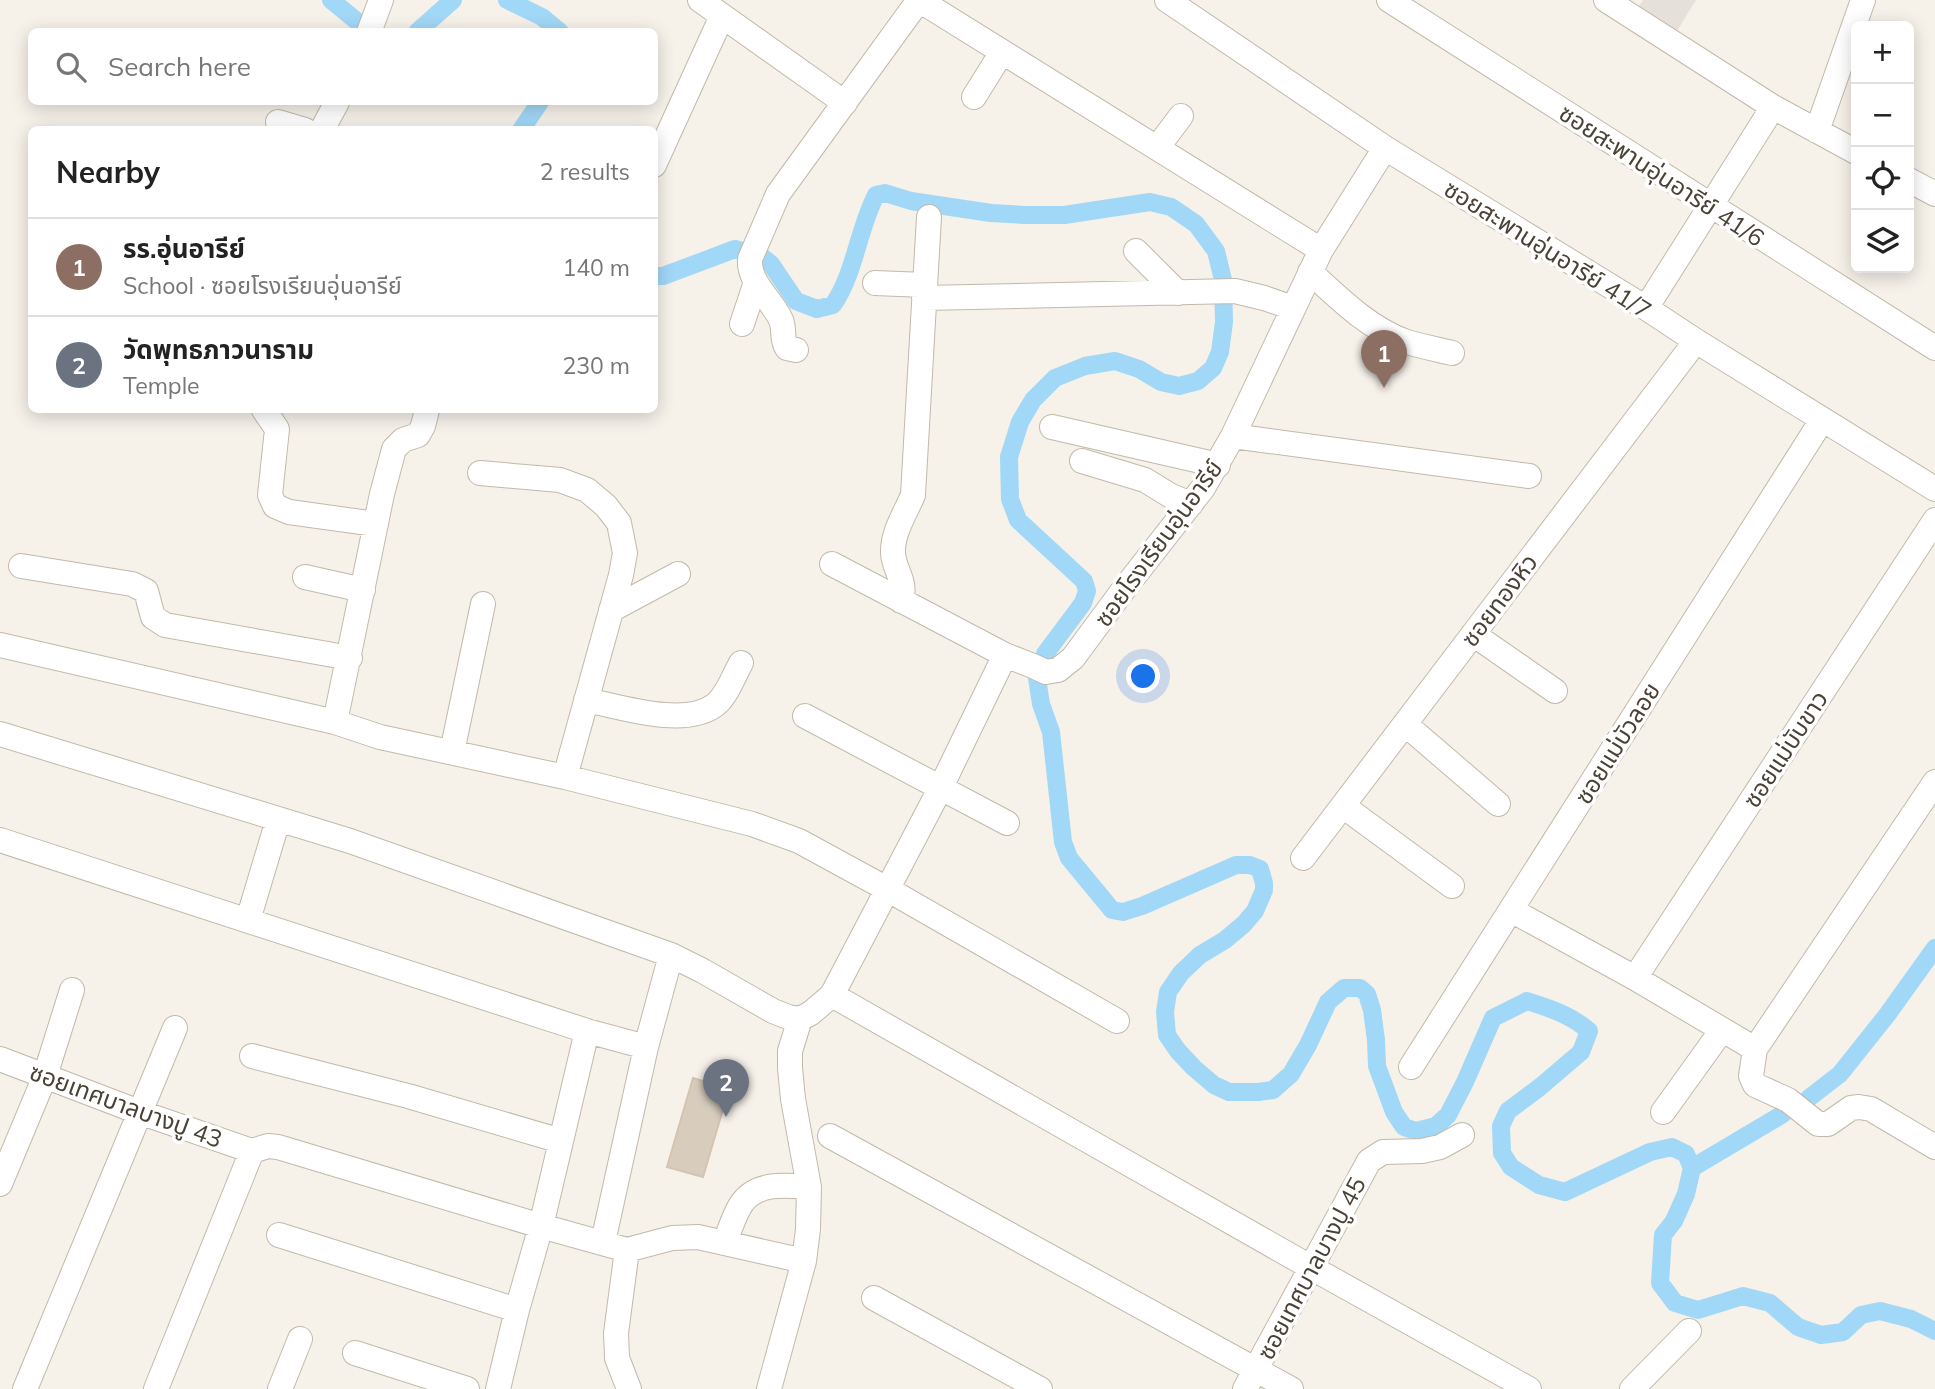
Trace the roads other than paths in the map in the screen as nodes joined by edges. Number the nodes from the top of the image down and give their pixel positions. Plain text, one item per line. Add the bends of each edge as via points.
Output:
1 (699, 0) edge
2 (919, 0) edge
3 (1167, 0) edge
4 (1389, 0) edge
5 (1606, 0) edge
6 (1863, 0) edge
7 (722, 16) junction
8 (1002, 52) junction
9 (974, 97) dead end
10 (845, 103) junction
11 (335, 105) edge
12 (1773, 107) junction
13 (1181, 116) dead end
14 (278, 122) dead end
15 (292, 126) edge
16 (324, 126) edge
17 (1817, 131) junction
18 (1157, 148) junction
19 (1385, 148) junction
20 (1851, 149) edge
21 (658, 156) edge
22 (1914, 183) edge
23 (1935, 194) edge
24 (1711, 207) junction
25 (929, 217) dead end
26 (1321, 250) junction
27 (1136, 251) dead end
28 (755, 261) junction
29 (1310, 272) junction
30 (875, 283) dead end
31 (925, 291) junction
32 (1178, 293) junction
33 (1293, 308) junction
34 (1646, 308) junction
35 (742, 324) dead end
36 (1696, 341) junction
37 (1935, 348) edge
38 (796, 350) dead end
39 (1452, 353) dead end
40 (266, 413) edge
41 (426, 413) edge
42 (1822, 420) junction
43 (1052, 427) dead end
44 (1233, 436) junction
45 (1082, 461) dead end
46 (1218, 464) junction
47 (480, 474) dead end
48 (1529, 476) dead end
49 (1935, 489) edge
50 (1191, 504) junction
51 (1935, 520) edge
52 (376, 524) junction
53 (832, 564) dead end
54 (20, 566) dead end
55 (678, 573) dead end
56 (306, 577) dead end
57 (363, 590) junction
58 (901, 601) junction
59 (483, 604) dead end
60 (611, 610) junction
61 (1473, 634) junction
62 (0, 645) edge
63 (1005, 654) junction
64 (349, 658) junction
65 (741, 663) dead end
66 (1555, 691) dead end
67 (586, 700) junction
68 (805, 716) dead end
69 (335, 722) junction
70 (1405, 724) junction
71 (0, 734) edge
72 (452, 752) junction
73 (565, 777) junction
74 (941, 787) junction
75 (1933, 790) edge
76 (1498, 804) dead end
77 (1343, 806) junction
78 (278, 820) junction
79 (1007, 823) dead end
80 (0, 840) edge
81 (1303, 859) dead end
82 (1452, 886) dead end
83 (887, 889) junction
84 (1511, 909) junction
85 (248, 920) junction
86 (671, 955) junction
87 (1635, 978) junction
88 (72, 990) dead end
89 (832, 995) junction
90 (800, 1018) junction
91 (1116, 1021) dead end
92 (175, 1028) dead end
93 (1722, 1030) junction
94 (587, 1031) junction
95 (646, 1047) junction
96 (1755, 1049) junction
97 (252, 1056) dead end
98 (0, 1059) edge
99 (1411, 1067) dead end
100 (44, 1076) junction
101 (139, 1112) junction
102 (1663, 1112) dead end
103 (1462, 1135) dead end
104 (830, 1136) dead end
105 (561, 1141) junction
106 (1935, 1147) edge
107 (253, 1151) junction
108 (0, 1184) edge
109 (808, 1187) junction
110 (541, 1226) junction
111 (279, 1234) dead end
112 (603, 1242) junction
113 (724, 1244) junction
114 (627, 1250) junction
115 (804, 1261) junction
116 (1312, 1268) junction
117 (874, 1298) dead end
118 (517, 1310) junction
119 (1689, 1331) dead end
120 (300, 1339) dead end
121 (355, 1353) dead end
122 (1251, 1379) edge
123 (25, 1389) edge
124 (156, 1389) edge
125 (280, 1389) edge
126 (467, 1389) edge
127 (498, 1389) edge
128 (629, 1389) edge
129 (769, 1389) edge
130 (1040, 1389) edge
131 (1291, 1389) edge
132 (1529, 1389) edge
133 (1632, 1389) edge

1 - 7 street
2 - 8 street
2 - 10 street
3 - 19 street, ซอยสะพานอุ่นอารีย์ 41/7
4 - 24 street, ซอยสะพานอุ่นอารีย์ 41/6
5 - 12 street
6 - 17 street
7 - 10 street
7 - 21 street
8 - 9 street
8 - 18 street
10 - 28 street via 778,194
11 - 16 street
12 - 17 street
12 - 24 street
13 - 18 street
14 - 15 street
17 - 20 street
18 - 26 street
19 - 26 street, ซอยโรงเรียนอุ่นอารีย์
19 - 34 street, ซอยสะพานอุ่นอารีย์ 41/7
22 - 23 street
24 - 34 street
24 - 37 street, ซอยสะพานอุ่นอารีย์ 41/6
25 - 31 street
26 - 29 street, ซอยโรงเรียนอุ่นอารีย์
27 - 32 street
28 - 35 street
28 - 38 street via 780,318 783,342
29 - 33 street, ซอยโรงเรียนอุ่นอารีย์
29 - 39 street via 1377,327 1404,341
30 - 31 street
31 - 32 street
31 - 58 street via 914,495 895,536 893,552 903,586
32 - 33 street via 1226,291
33 - 44 street, ซอยโรงเรียนอุ่นอารีย์
34 - 36 street, ซอยสะพานอุ่นอารีย์ 41/7
36 - 42 street, ซอยสะพานอุ่นอารีย์ 41/7
36 - 61 street, ซอยทองหิว
40 - 52 street via 277,429 270,495 275,506
41 - 52 street via 418,435 402,440 394,449
42 - 49 street, ซอยสะพานอุ่นอารีย์ 41/7
42 - 84 street, ซอยแม่บัวลอย
43 - 46 street
44 - 46 street, ซอยโรงเรียนอุ่นอารีย์
44 - 48 street
45 - 50 street via 1144,480
46 - 50 street, ซอยโรงเรียนอุ่นอารีย์
47 - 60 street via 560,480 587,490 606,506 619,523 625,553
50 - 63 street, ซอยโรงเรียนอุ่นอารีย์ via 1073,658 1058,670 1040,669
51 - 87 street, ซอยแม่บับขาว
52 - 57 street
53 - 58 street, ซอยโรงเรียนอุ่นอารีย์
54 - 64 street via 132,584 146,591 153,617 165,625
55 - 60 street
56 - 57 street
57 - 64 street
58 - 63 street, ซอยโรงเรียนอุ่นอารีย์
59 - 72 street
60 - 67 street
61 - 66 street
61 - 70 street, ซอยทองหิว
62 - 69 street
63 - 74 street
64 - 69 street
65 - 67 street via 717,704 701,712 660,714
67 - 73 street
68 - 74 street
69 - 72 street
70 - 76 street
70 - 77 street, ซอยทองหิว
71 - 78 street
72 - 73 street
73 - 83 street via 752,824 799,841
74 - 79 street
74 - 83 street
75 - 96 street
77 - 81 street, ซอยทองหิว
77 - 82 street
78 - 85 street
78 - 86 street
80 - 85 street
83 - 89 street
83 - 91 street
84 - 87 street
84 - 99 street, ซอยแม่บัวลอย
85 - 94 street
86 - 90 street via 773,1011
86 - 95 street
87 - 93 street
88 - 100 street
89 - 90 street
89 - 116 street
90 - 109 street via 790,1068
92 - 101 street
93 - 96 street
93 - 102 street
94 - 95 street
94 - 105 street
95 - 112 street
96 - 106 street via 1751,1076 1755,1085 1788,1100 1818,1124 1828,1124 1851,1108 1871,1109
97 - 105 street
98 - 100 street, ซอยเทศบาลบางปู 43
100 - 101 street, ซอยเทศบาลบางปู 43
100 - 108 street
101 - 107 street, ซอยเทศบาลบางปู 43
101 - 123 street
103 - 116 street, ซอยเทศบาลบางปู 45 via 1440,1147 1384,1152 1369,1161
104 - 122 street
105 - 110 street
107 - 110 street via 278,1147
107 - 124 street
109 - 113 street via 791,1185 754,1192 742,1203
109 - 115 street
110 - 112 street
110 - 118 street
111 - 118 street
112 - 114 street
113 - 114 street via 698,1237 672,1238
113 - 115 street
114 - 128 street via 616,1333 617,1358
115 - 129 street
116 - 122 street, ซอยเทศบาลบางปู 45
116 - 132 street
117 - 130 street
118 - 127 street
119 - 133 street
120 - 125 street
121 - 126 street
122 - 131 street

